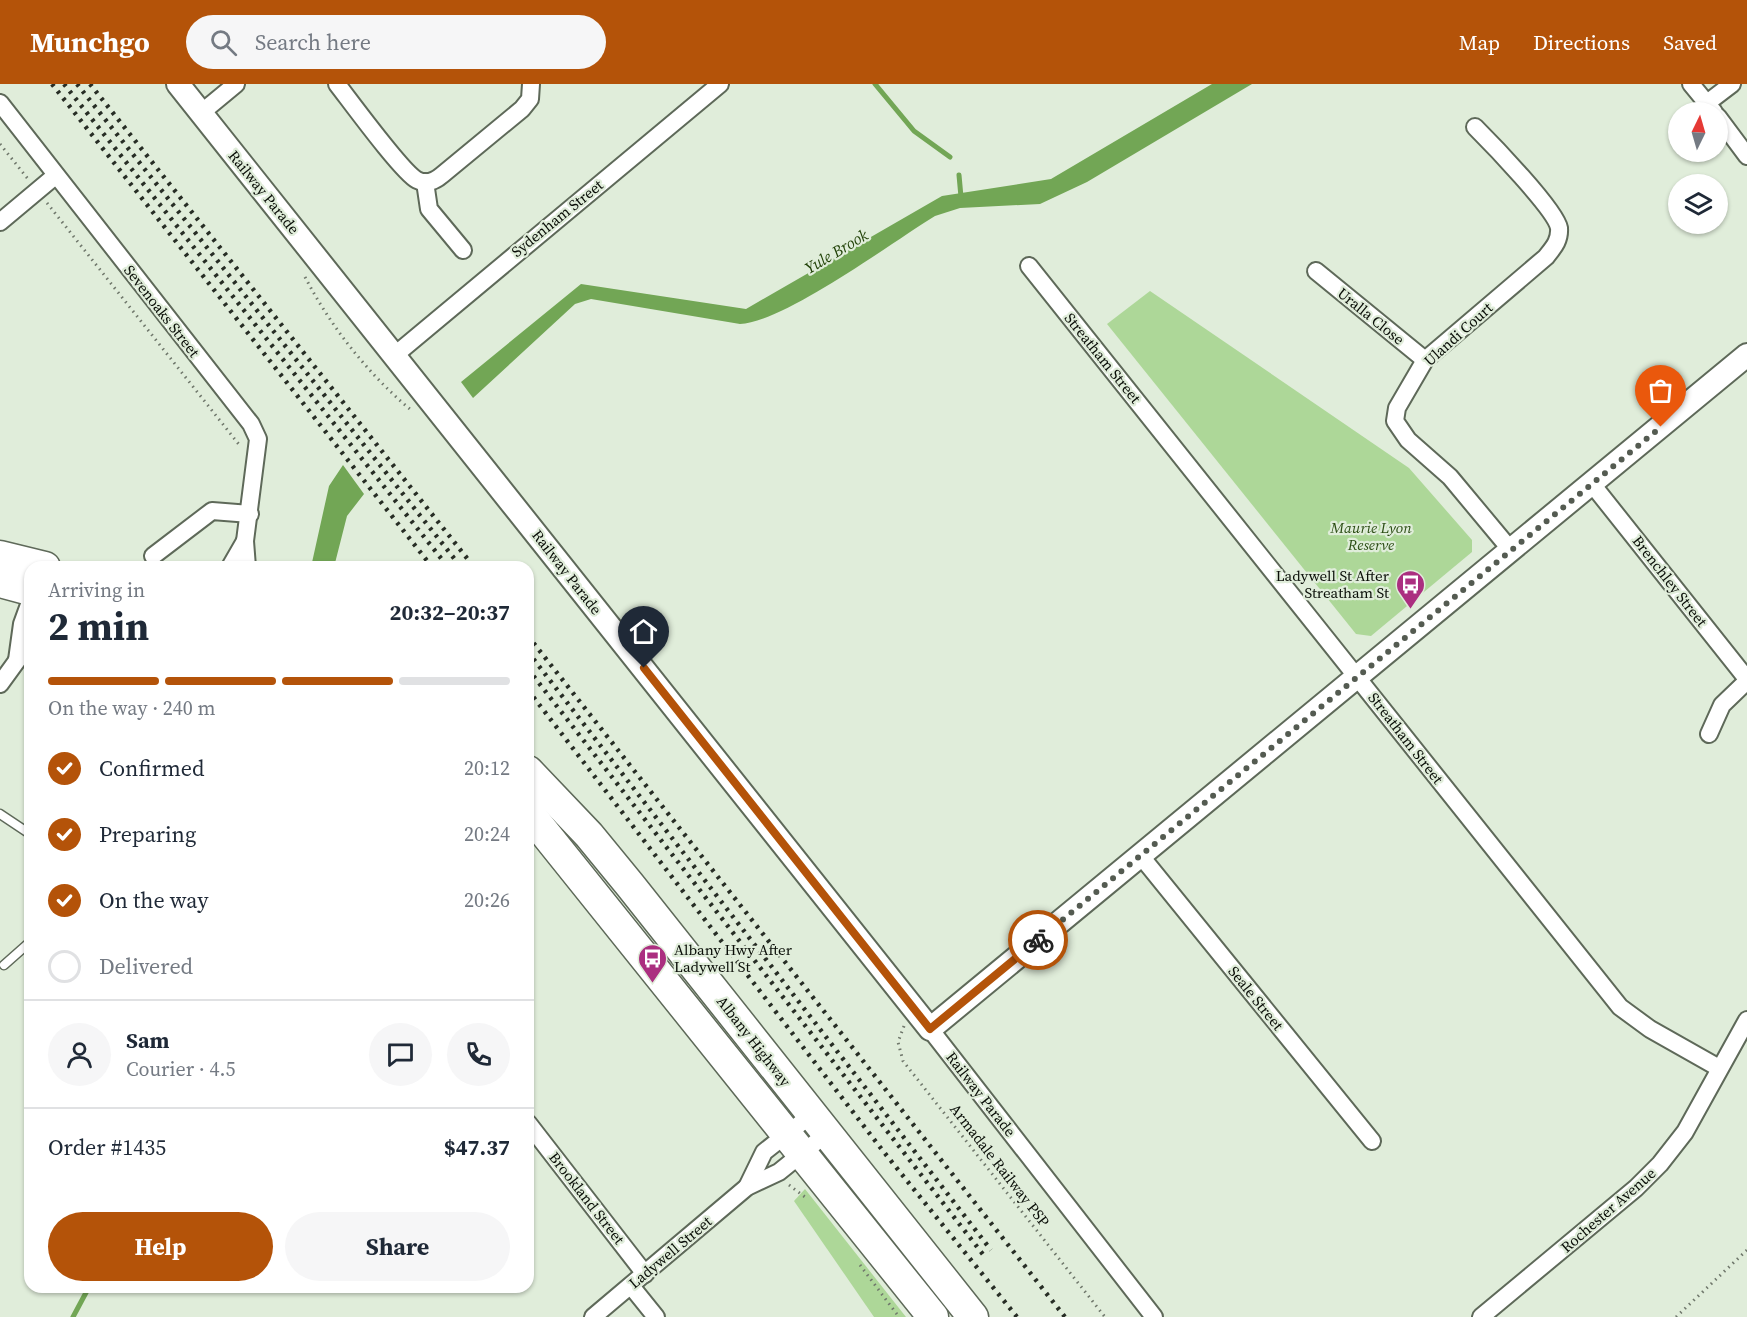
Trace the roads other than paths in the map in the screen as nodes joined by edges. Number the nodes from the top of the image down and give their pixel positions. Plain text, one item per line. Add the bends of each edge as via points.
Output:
1 (178, 84) edge
2 (236, 84) edge
3 (337, 84) edge
4 (720, 84) edge
5 (1691, 84) edge
6 (1732, 84) edge
7 (537, 85) edge
8 (1706, 102) edge
9 (1719, 102) edge
10 (0, 104) edge
11 (201, 113) junction
12 (1475, 127) dead end
13 (1728, 131) edge
14 (1747, 156) edge
15 (55, 176) junction
16 (425, 182) junction
17 (0, 222) edge
18 (463, 250) dead end
19 (1029, 266) dead end
20 (1316, 271) dead end
21 (395, 355) junction
22 (1747, 355) edge
23 (1425, 360) junction
24 (1592, 484) junction
25 (250, 514) junction
26 (245, 541) junction
27 (1510, 549) junction
28 (0, 556) edge
29 (153, 556) dead end
30 (233, 561) edge
31 (247, 561) edge
32 (24, 562) edge
33 (0, 582) edge
34 (24, 588) edge
35 (24, 618) edge
36 (24, 651) edge
37 (17, 660) junction
38 (1358, 676) junction
39 (1747, 680) edge
40 (0, 684) edge
41 (1709, 734) dead end
42 (534, 777) edge
43 (0, 814) edge
44 (534, 820) edge
45 (24, 830) edge
46 (1140, 855) junction
47 (24, 947) edge
48 (4, 965) dead end
49 (1747, 1020) edge
50 (930, 1029) junction
51 (1719, 1068) junction
52 (819, 1124) junction
53 (534, 1131) edge
54 (1372, 1141) dead end
55 (793, 1144) junction
56 (747, 1187) junction
57 (645, 1274) junction
58 (631, 1286) junction
59 (593, 1317) edge
60 (656, 1317) edge
61 (933, 1317) edge
62 (973, 1317) edge
63 (1154, 1317) edge
64 (1481, 1317) edge

1 - 11 street, Railway Parade
2 - 11 street
3 - 16 street via 408,173
4 - 21 street, Sydenham Street
5 - 8 street
6 - 9 street
7 - 16 street via 522,109 435,181
10 - 15 street, Sevenoaks Street
11 - 21 street, Railway Parade
12 - 23 street, Ulandi Court via 1549,212 1559,227 1558,242 1546,257
13 - 14 street
15 - 17 street
15 - 25 street, Sevenoaks Street via 251,424 258,439
16 - 18 street via 429,209
19 - 38 street, Streatham Street
20 - 23 street, Uralla Close
21 - 50 street, Railway Parade
22 - 24 street
23 - 27 street, Ulandi Court via 1397,408 1395,421
24 - 27 street
24 - 39 street, Brenchley Street
25 - 26 street, Sevenoaks Street
25 - 29 street via 212,511
26 - 30 street, Sevenoaks Street
26 - 31 street, Sevenoaks Street
27 - 38 street
28 - 32 highway
33 - 34 highway
35 - 37 street
36 - 37 street
37 - 40 street
38 - 46 street
38 - 51 street, Streatham Street via 1620,1007
39 - 41 street via 1722,705
42 - 52 highway, Albany Highway via 589,835
43 - 45 lane
44 - 55 highway
46 - 50 street
46 - 54 street, Seale Street
47 - 48 lane
49 - 51 street, Rochester Avenue
50 - 63 street, Railway Parade
51 - 64 street, Rochester Avenue via 1685,1132 1650,1175
52 - 55 street, Ladywell Street
52 - 55 street, Ladywell Street
52 - 62 highway, Albany Highway
53 - 57 street, Brookland Street
55 - 56 street, Ladywell Street via 779,1172
55 - 56 street, Ladywell Street via 764,1152
55 - 61 highway
56 - 57 street, Ladywell Street
57 - 58 street, Ladywell Street
58 - 59 street, Ladywell Street
58 - 60 street

